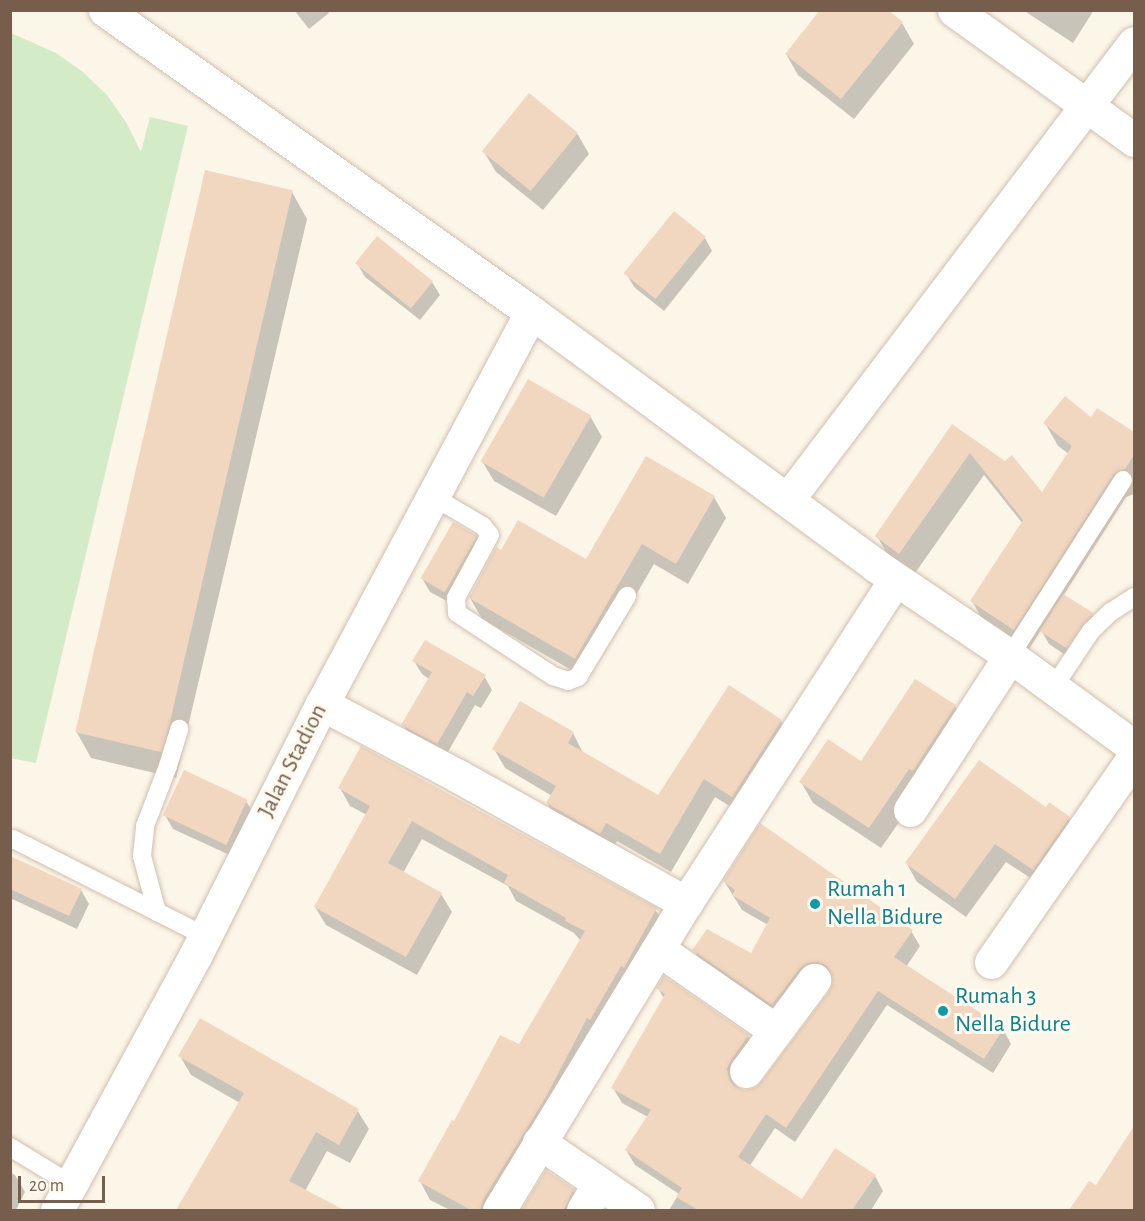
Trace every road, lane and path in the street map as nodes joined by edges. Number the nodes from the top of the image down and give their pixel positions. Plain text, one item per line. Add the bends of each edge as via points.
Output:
1 (105, 10) edge
2 (954, 10) edge
3 (1134, 43) edge
4 (1088, 106) junction
5 (1134, 140) edge
6 (531, 312) junction
7 (1123, 480) dead end
8 (432, 496) junction
9 (788, 499) junction
10 (895, 580) junction
11 (627, 596) dead end
12 (1134, 597) edge
13 (1010, 656) junction
14 (1053, 687) junction
15 (322, 704) junction
16 (179, 729) dead end
17 (1134, 747) edge
18 (1134, 757) edge
19 (910, 810) dead end
20 (14, 839) dead end
21 (686, 903) junction
22 (157, 912) junction
23 (205, 936) junction
24 (658, 949) junction
25 (991, 962) dead end
26 (814, 980) dead end
27 (775, 1030) junction
28 (746, 1071) dead end
29 (539, 1142) junction
30 (10, 1147) edge
31 (591, 1197) edge
32 (64, 1198) edge
33 (499, 1210) edge
34 (638, 1210) edge

1 - 6 street
2 - 4 street
3 - 4 street
4 - 5 street
4 - 9 street
6 - 8 street, Jalan Stadion
6 - 9 street
7 - 13 lane
8 - 11 lane via 483,526 490,535 456,598 457,613 553,676 568,681 578,677
8 - 15 street, Jalan Stadion
9 - 10 street
10 - 13 street
10 - 21 street
12 - 14 lane via 1091,631
13 - 14 street
13 - 19 street
14 - 17 street
15 - 21 street
15 - 23 street, Jalan Stadion
16 - 22 lane via 145,826 142,856
18 - 25 street
20 - 22 lane
21 - 24 street
22 - 23 lane
23 - 32 street, Jalan Stadion
24 - 27 street
24 - 29 street
26 - 27 street
27 - 28 street
29 - 31 street
29 - 33 street
30 - 32 lane
31 - 34 street

